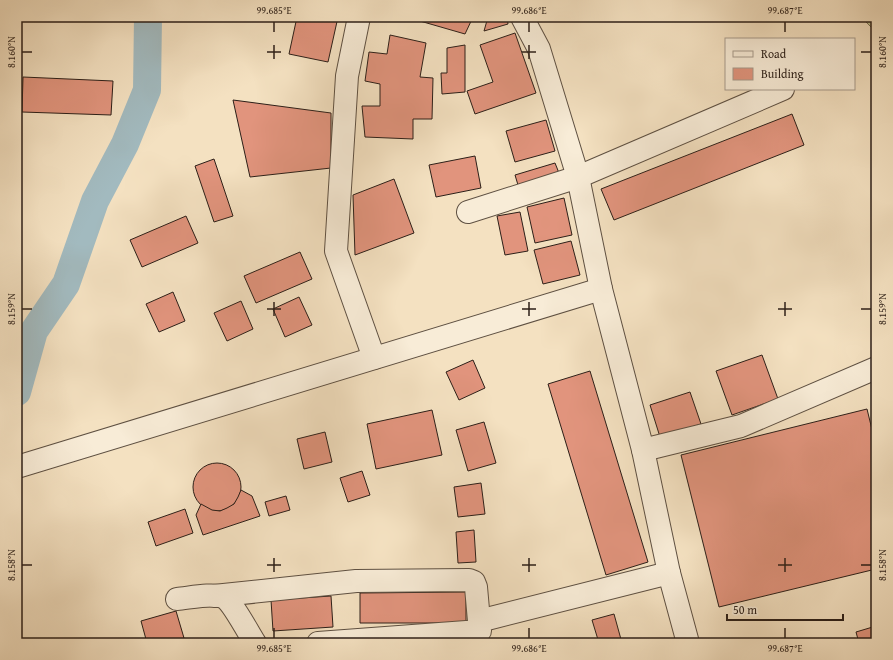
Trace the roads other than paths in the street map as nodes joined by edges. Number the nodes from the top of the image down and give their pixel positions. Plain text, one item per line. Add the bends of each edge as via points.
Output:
1 (359, 17) edge
2 (522, 17) edge
3 (781, 90) edge
4 (578, 177) junction
5 (468, 212) dead end
6 (601, 289) junction
7 (374, 358) junction
8 (876, 368) edge
9 (642, 450) junction
10 (17, 467) edge
11 (669, 573) junction
12 (214, 596) junction
13 (176, 599) dead end
14 (479, 621) junction
15 (255, 643) edge
16 (318, 643) edge
17 (688, 643) edge

1 - 7 street via 347,76 336,251
2 - 4 street via 539,49
3 - 4 street
4 - 5 street
4 - 6 street
6 - 7 street
6 - 9 street
7 - 10 street
8 - 9 street via 741,426
9 - 11 street
11 - 14 street
11 - 17 street
12 - 13 street
12 - 14 street via 356,581 469,580 474,582 476,587
12 - 15 street via 224,598 231,604
14 - 16 street via 480,631

